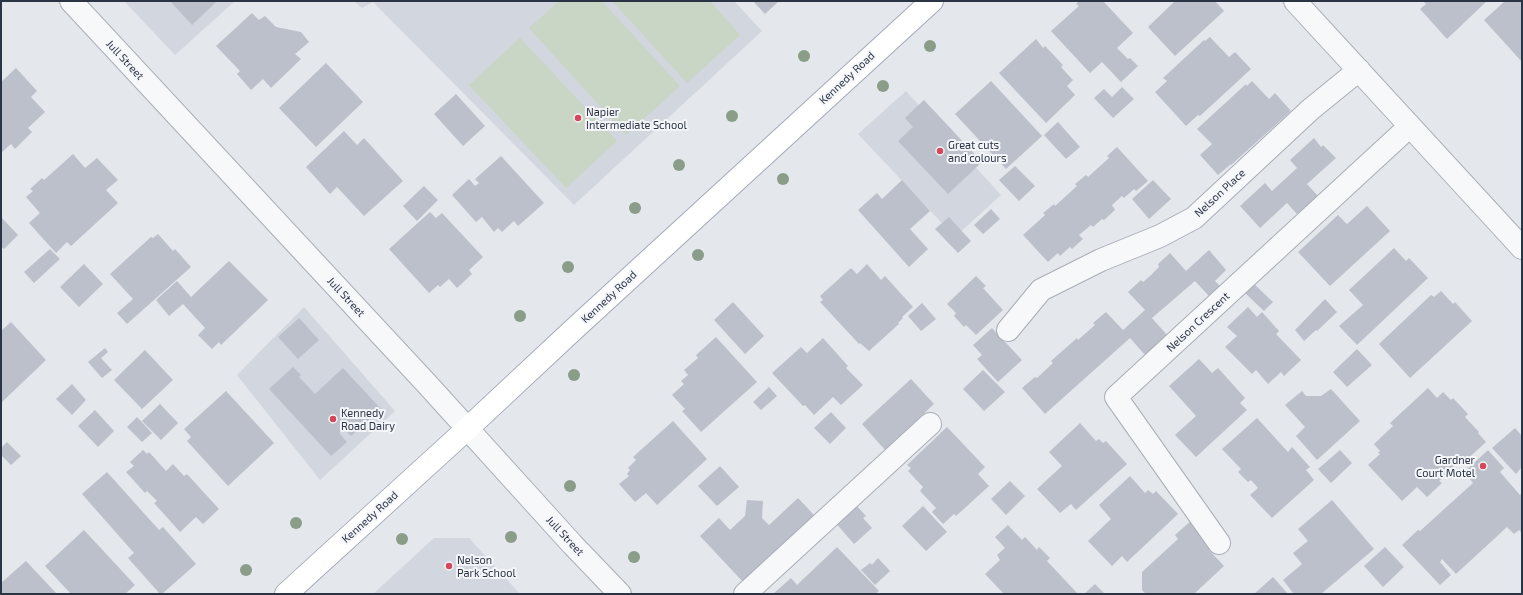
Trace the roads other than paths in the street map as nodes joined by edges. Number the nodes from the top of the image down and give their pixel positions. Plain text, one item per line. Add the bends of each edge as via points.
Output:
1 (71, 1) edge
2 (932, 1) edge
3 (1295, 1) edge
4 (1359, 70) junction
5 (1410, 126) junction
6 (1522, 248) edge
7 (1008, 330) dead end
8 (930, 424) dead end
9 (467, 429) junction
10 (1219, 543) dead end
11 (286, 594) edge
12 (620, 594) edge
13 (745, 594) edge

1 - 9 street, Jull Street
2 - 9 main road, Kennedy Road
3 - 4 street
4 - 5 street
4 - 7 street, Nelson Place via 1311,109 1194,218 1041,290
5 - 6 street
5 - 10 street, Nelson Crescent via 1116,397
8 - 13 street
9 - 11 main road, Kennedy Road
9 - 12 street, Jull Street

